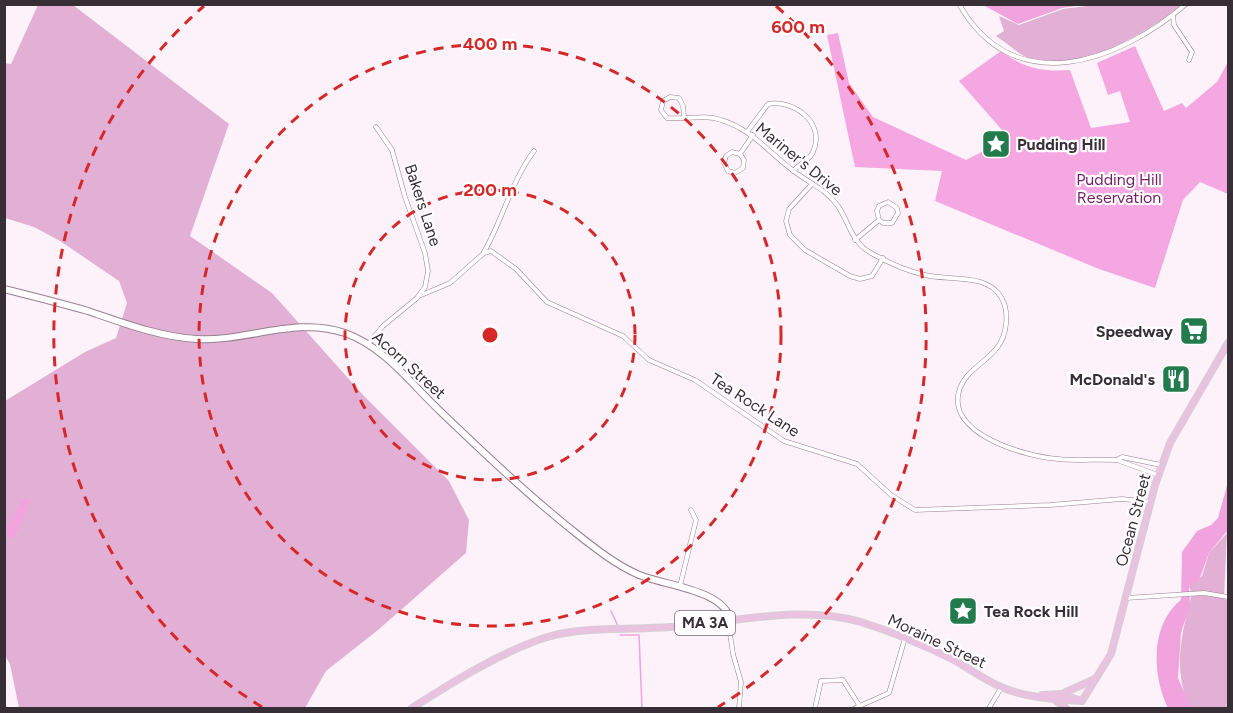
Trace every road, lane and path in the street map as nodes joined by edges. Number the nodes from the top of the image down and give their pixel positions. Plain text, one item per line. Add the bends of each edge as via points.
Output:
1 (959, 4) edge
2 (1186, 4) edge
3 (1173, 15) junction
4 (1162, 24) junction
5 (1174, 25) junction
6 (1189, 60) dead end
7 (684, 117) junction
8 (376, 127) dead end
9 (747, 132) junction
10 (753, 135) junction
11 (534, 151) dead end
12 (740, 154) junction
13 (793, 171) junction
14 (813, 184) junction
15 (879, 220) junction
16 (855, 240) junction
17 (484, 253) junction
18 (884, 258) junction
19 (4, 289) edge
20 (419, 296) junction
21 (368, 344) junction
22 (1228, 344) edge
23 (1117, 460) junction
24 (1161, 465) junction
25 (1158, 475) junction
26 (1151, 502) junction
27 (692, 510) dead end
28 (680, 586) junction
29 (1228, 597) edge
30 (1126, 598) junction
31 (729, 620) junction
32 (905, 639) junction
33 (1098, 678) junction
34 (1002, 687) junction
35 (1060, 694) junction
36 (1037, 696) junction
37 (1050, 699) junction
38 (1082, 701) junction
39 (859, 705) junction
40 (412, 708) edge
41 (739, 708) edge
42 (815, 708) edge
43 (855, 708) edge
44 (989, 708) edge
45 (1066, 708) edge
46 (1077, 708) edge

1 - 4 street via 971,21 1002,49 1026,60 1045,63 1099,56
2 - 3 street
3 - 4 street
3 - 5 street
4 - 5 street
5 - 6 street via 1192,52
7 - 7 street, Mariner's Drive via 667,118 661,110 663,101 679,98
7 - 9 street, Mariner's Drive via 714,118
8 - 20 street, Bakers Lane via 393,150 427,259 427,281
9 - 10 street, Mariner's Drive
9 - 13 street via 768,104 787,104 806,116 815,130 815,144 810,156
10 - 12 street
10 - 13 street, Mariner's Drive
11 - 17 street via 507,197
12 - 12 street via 732,152 726,156 728,171 735,173 743,168
13 - 14 street, Mariner's Drive
14 - 16 street, Mariner's Drive via 838,207
14 - 18 street via 793,203 787,215 787,227 794,241 855,278 872,276
15 - 15 street via 892,223 897,208 884,203 877,211
15 - 16 street
16 - 18 street, Mariner's Drive via 870,253
17 - 20 street via 450,283
17 - 26 street, Tea Rock Lane via 498,255 547,302 623,336 649,360 694,380 784,441 857,464 891,495 915,510 1122,499
18 - 23 street, Mariner's Drive via 928,276 978,282 994,288 1001,297 1006,321 1004,336 959,390 959,406 968,424 1002,445 1034,455
19 - 21 main road, Acorn Street via 189,339 314,327 345,333
20 - 21 street
21 - 28 main road, Acorn Street via 520,488 592,546 635,574
22 - 24 main road, Ocean Street via 1180,423
23 - 24 street via 1122,457
23 - 25 street
24 - 25 main road, Ocean Street
25 - 26 main road, Ocean Street
26 - 30 main road, Ocean Street
27 - 28 street via 696,520
28 - 31 main road, Acorn Street via 723,606
29 - 30 street via 1192,593
30 - 33 main road, Ocean Street via 1111,654
31 - 32 main road, Moraine Street / MA 3A via 760,616 836,617 863,622
31 - 40 main road, Moraine Street / MA 3A via 544,638 469,673
31 - 41 street via 741,682
32 - 34 main road, Moraine Street / MA 3A
32 - 39 street via 889,693
33 - 35 main road, MA 3A
33 - 38 main road, Ocean Street
34 - 36 main road, Moraine Street / MA 3A
34 - 44 street
35 - 36 main road, Moraine Street / MA 3A
35 - 38 main road, Moraine Street / MA 3A
36 - 37 main road, Moraine Street / MA 3A
37 - 38 main road, Moraine Street / MA 3A
37 - 45 main road
38 - 46 main road, Ocean Street
39 - 42 street via 843,680 832,678 821,681
39 - 43 street

